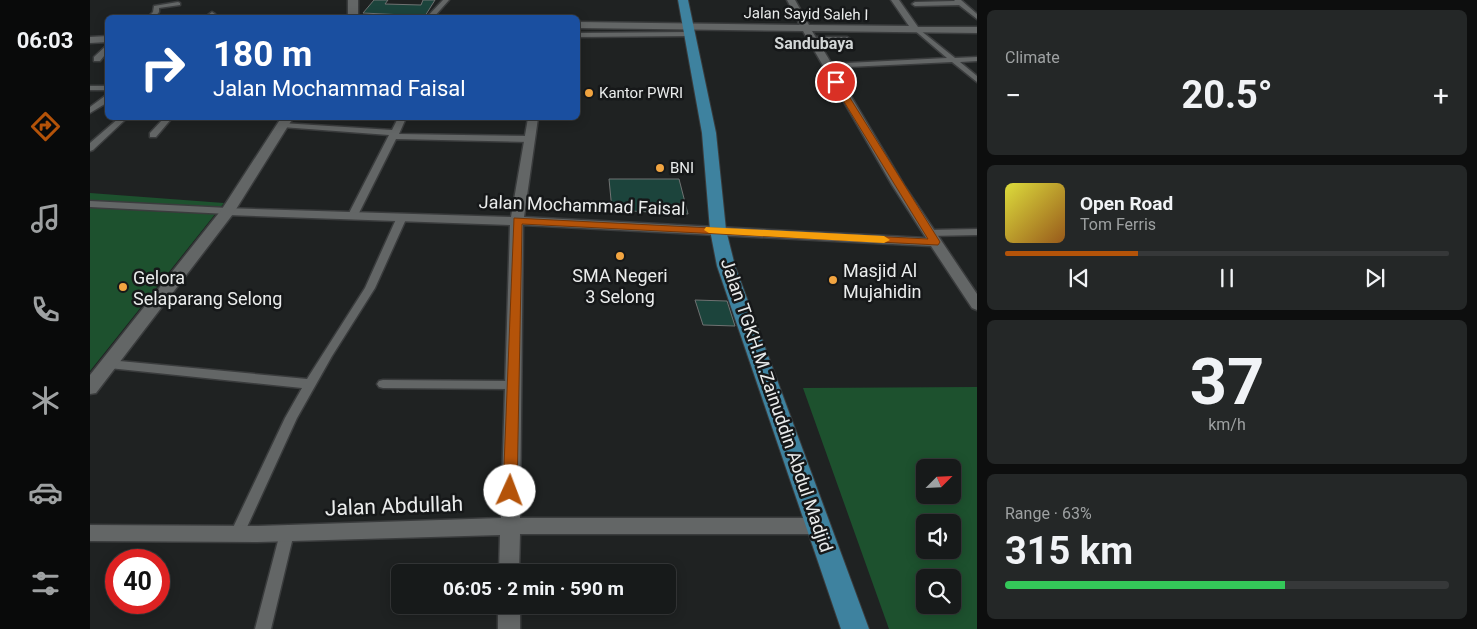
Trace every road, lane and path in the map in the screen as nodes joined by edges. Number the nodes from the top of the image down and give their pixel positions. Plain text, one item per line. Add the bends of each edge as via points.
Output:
1 (353, 0) edge
2 (446, 0) edge
3 (684, 0) edge
4 (791, 0) edge
5 (895, 0) edge
6 (958, 1) edge
7 (178, 4) dead end
8 (915, 4) dead end
9 (153, 15) edge
10 (352, 15) edge
11 (432, 15) edge
12 (977, 17) edge
13 (580, 25) edge
14 (804, 28) junction
15 (915, 28) junction
16 (689, 30) junction
17 (977, 30) edge
18 (580, 35) edge
19 (105, 39) edge
20 (812, 39) junction
21 (90, 40) edge
22 (847, 40) dead end
23 (105, 50) edge
24 (97, 59) dead end
25 (977, 59) edge
26 (953, 61) junction
27 (827, 66) junction
28 (977, 80) edge
29 (90, 88) edge
30 (105, 88) edge
31 (105, 100) edge
32 (90, 112) edge
33 (121, 120) edge
34 (166, 120) edge
35 (401, 120) edge
36 (533, 120) edge
37 (284, 121) edge
38 (394, 134) junction
39 (153, 135) dead end
40 (529, 139) junction
41 (90, 148) edge
42 (90, 204) edge
43 (228, 211) junction
44 (353, 215) junction
45 (402, 217) junction
46 (517, 220) junction
47 (718, 230) junction
48 (977, 232) edge
49 (932, 238) junction
50 (977, 305) edge
51 (109, 364) junction
52 (309, 384) junction
53 (382, 384) dead end
54 (513, 385) junction
55 (90, 388) edge
56 (509, 526) junction
57 (820, 526) junction
58 (90, 533) edge
59 (287, 533) junction
60 (237, 534) junction
61 (509, 564) edge
62 (509, 614) edge
63 (263, 629) edge
64 (510, 629) edge
65 (855, 629) edge

1 - 10 main road
2 - 11 street
3 - 16 main road, Jalan TGKH.M.Zainuddin Abdul Madjid
4 - 14 street
5 - 15 street
6 - 8 street
6 - 12 street
7 - 9 street via 158,6
13 - 16 street, Jalan Sayid Saleh I
14 - 15 street, Jalan Sayid Saleh I
14 - 16 street, Jalan Sayid Saleh I
14 - 20 street
15 - 17 street, Jalan Sayid Saleh I
15 - 26 street
16 - 18 street
16 - 47 main road, Jalan TGKH.M.Zainuddin Abdul Madjid via 709,133
19 - 21 street
20 - 22 street
20 - 27 street
23 - 24 street
25 - 26 street
26 - 27 street
26 - 28 street
27 - 49 street
29 - 30 street
31 - 32 street
33 - 41 street
34 - 39 street
35 - 38 street
36 - 40 street
37 - 38 street
37 - 43 main road
38 - 40 street
38 - 44 street
40 - 46 street
42 - 43 street
43 - 44 street, Jalan Mochammad Faisal
43 - 51 main road
44 - 45 street, Jalan Mochammad Faisal
45 - 46 street, Jalan Mochammad Faisal
45 - 52 street via 370,288
46 - 47 street, Jalan Mochammad Faisal
46 - 54 street
47 - 49 street, Jalan Mochammad Faisal
47 - 57 main road, Jalan TGKH.M.Zainuddin Abdul Madjid via 736,298
48 - 49 street
49 - 50 street
51 - 52 street
51 - 55 main road
52 - 60 street
53 - 54 street
54 - 56 street
56 - 57 street, Jalan Abdullah
56 - 59 street, Jalan Abdullah
56 - 61 street
57 - 65 main road, Jalan TGKH.M.Zainuddin Abdul Madjid
58 - 60 street, Jalan Abdullah
59 - 60 street, Jalan Abdullah
59 - 63 street
62 - 64 street

